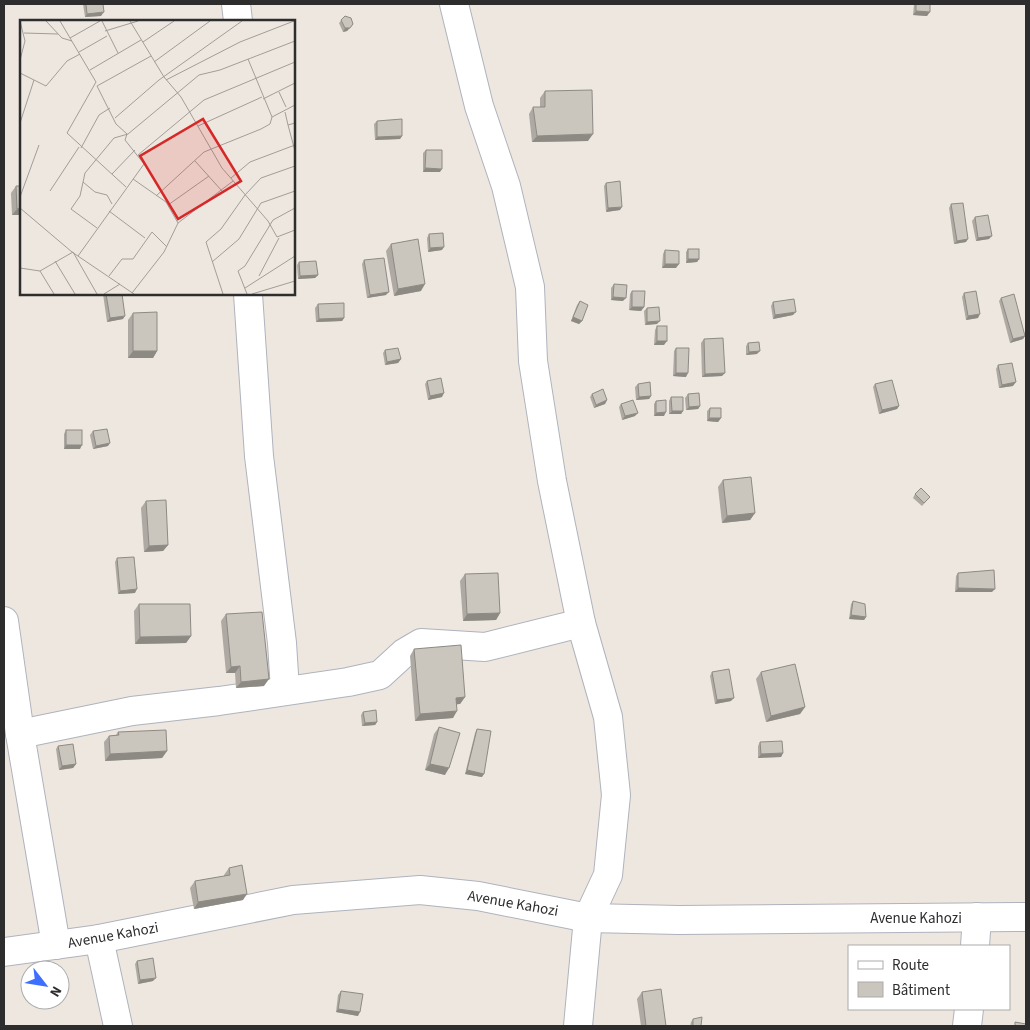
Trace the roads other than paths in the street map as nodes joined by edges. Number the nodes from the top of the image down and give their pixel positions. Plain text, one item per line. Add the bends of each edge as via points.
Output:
1 (236, 4) edge
2 (454, 4) edge
3 (238, 20) edge
4 (248, 295) edge
5 (4, 621) edge
6 (581, 623) junction
7 (285, 690) junction
8 (20, 734) junction
9 (1026, 917) edge
10 (588, 918) junction
11 (977, 918) junction
12 (99, 939) junction
13 (56, 945) junction
14 (975, 945) edge
15 (4, 952) edge
16 (969, 1010) edge
17 (118, 1026) edge
18 (578, 1026) edge
19 (967, 1026) edge

1 - 3 street
2 - 6 street via 479,106 506,186 530,287 533,362 552,482
4 - 7 street via 259,456
5 - 8 street
6 - 7 street via 484,647 420,643 380,675
6 - 10 street via 608,716 616,795 608,875
7 - 8 street via 132,711
8 - 13 street
9 - 11 street, Avenue Kahozi
10 - 11 street, Avenue Kahozi
10 - 12 street, Avenue Kahozi via 478,896 420,890 293,900
10 - 18 street
11 - 14 street
12 - 13 street, Avenue Kahozi
12 - 17 street
13 - 15 street, Avenue Kahozi
16 - 19 street

